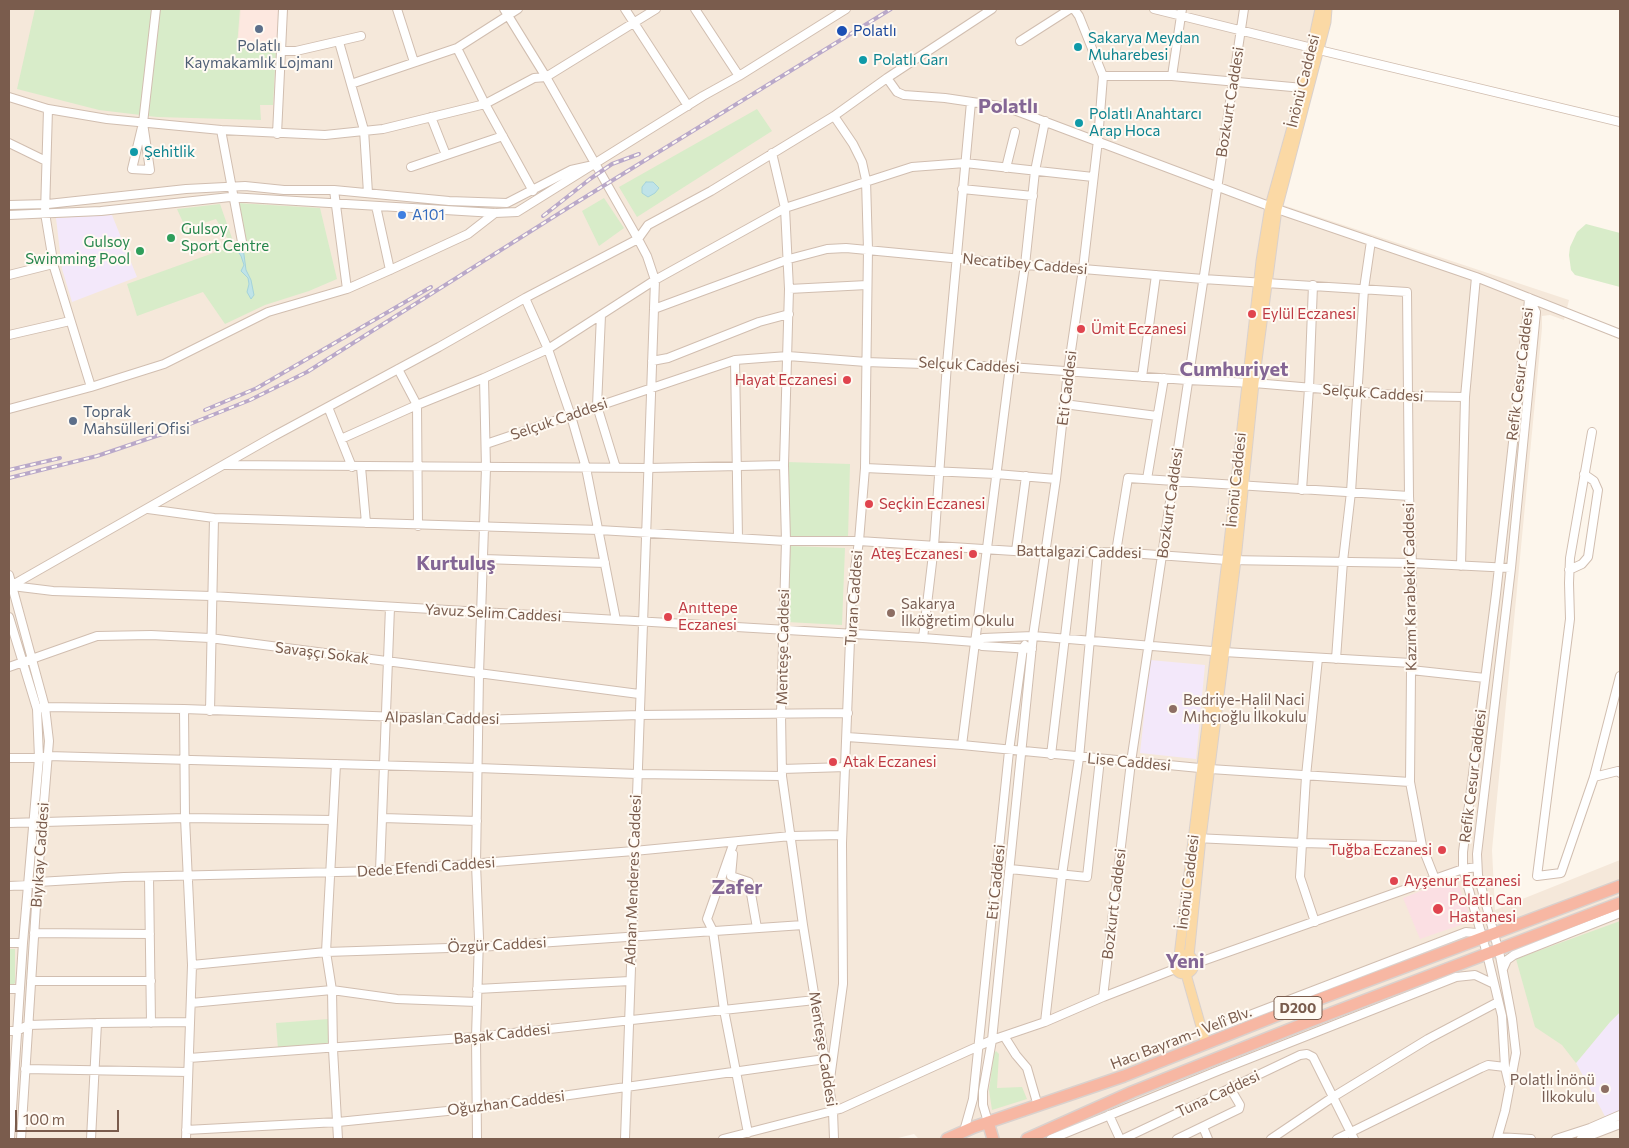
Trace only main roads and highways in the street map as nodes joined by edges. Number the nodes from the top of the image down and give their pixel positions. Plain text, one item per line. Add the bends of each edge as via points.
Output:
1 (1320, 9) edge
2 (1327, 9) edge
3 (1315, 49) junction
4 (1273, 208) junction
5 (1197, 838) junction
6 (1620, 886) edge
7 (1620, 903) edge
8 (1179, 956) junction
9 (1191, 960) junction
10 (1186, 974) junction
11 (1204, 1038) junction
12 (988, 1122) junction
13 (966, 1132) edge
14 (1049, 1136) edge
15 (947, 1139) edge
16 (993, 1139) edge
17 (1027, 1139) edge

1 - 3 main road, İnönü Caddesi
2 - 3 main road, İnönü Caddesi via 1326,22
3 - 4 main road, İnönü Caddesi
3 - 4 main road, İnönü Caddesi
4 - 5 main road, İnönü Caddesi
5 - 8 main road, İnönü Caddesi
5 - 9 main road, İnönü Caddesi
6 - 11 highway, Hacı Bayram-ı Velî Blv. / D200
7 - 14 highway, Hacı Bayram-ı Velî Blv. / D200 via 1285,1037 1132,1092
8 - 9 main road
8 - 10 main road via 1175,960 1175,969
9 - 10 main road via 1192,970
10 - 11 main road
11 - 12 highway, Hacı Bayram-ı Velî Blv. / D200 via 1102,1085
12 - 13 highway, Hacı Bayram-ı Velî Blv. / D200
12 - 16 highway
13 - 15 highway, D200
14 - 17 highway, Hacı Bayram-ı Velî Blv. / D200

